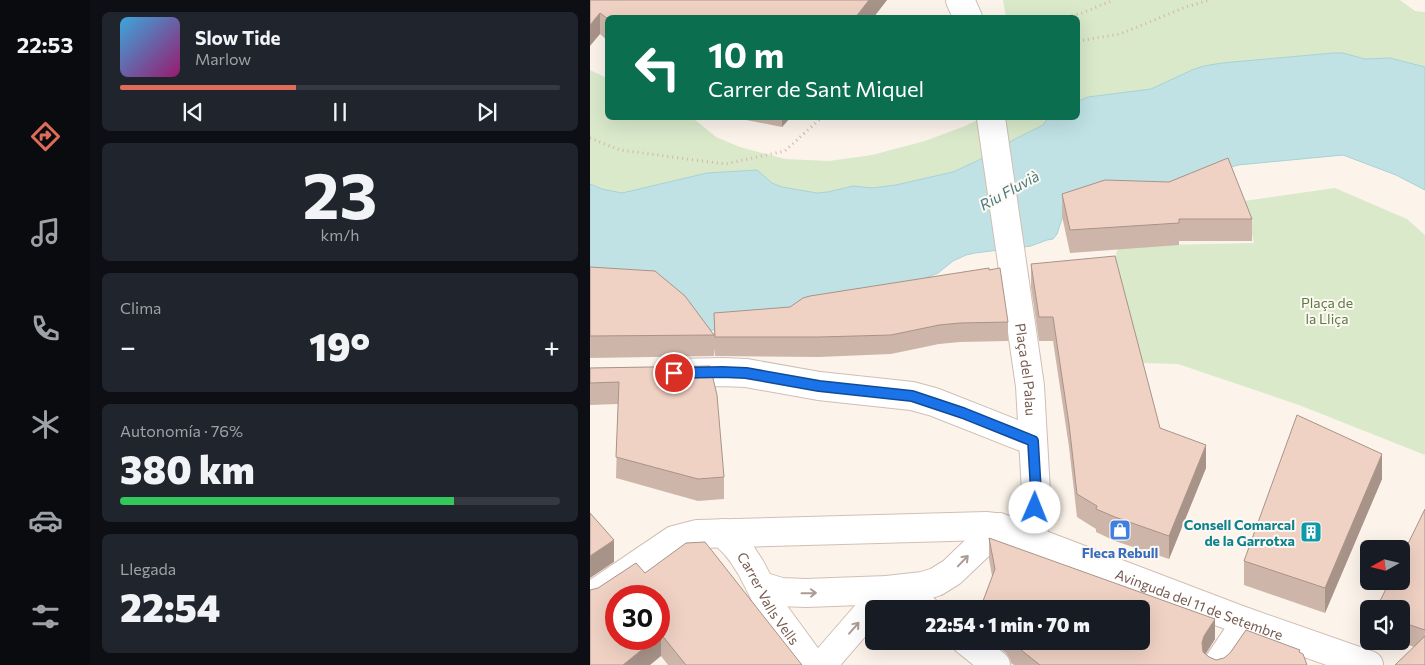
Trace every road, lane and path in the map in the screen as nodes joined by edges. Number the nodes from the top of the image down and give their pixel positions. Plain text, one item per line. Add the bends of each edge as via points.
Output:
1 (960, 0) edge
2 (976, 0) edge
3 (1114, 0) edge
4 (1209, 0) edge
5 (967, 15) edge
6 (978, 15) edge
7 (1074, 15) edge
8 (1080, 41) edge
9 (819, 120) edge
10 (991, 120) edge
11 (590, 138) edge
12 (654, 373) edge
13 (1033, 441) junction
14 (998, 527) junction
15 (723, 533) junction
16 (1033, 541) junction
17 (761, 586) junction
18 (894, 590) junction
19 (590, 597) edge
20 (910, 600) edge
21 (1246, 622) junction
22 (977, 650) edge
23 (1354, 662) edge
24 (813, 665) edge
25 (822, 665) edge
26 (996, 665) edge
27 (1217, 665) edge

1 - 5 street
2 - 6 street
3 - 7 path
4 - 8 path via 1186,6 1120,34
9 - 11 path via 785,150 725,164 620,150
10 - 13 street, Plaça del Palau via 1019,265
12 - 13 street via 746,373 819,386 912,396
13 - 16 street, Plaça del Palau via 1036,492
14 - 15 street
14 - 16 street
18 -> 14 street via 936,582 952,572
15 - 17 street, Carrer Valls Vells via 735,545
15 - 19 street via 698,534 674,540
16 - 21 street, Avinguda del 11 de Setembre
17 -> 18 street via 781,592
17 - 24 street, Carrer Valls Vells via 772,609
18 - 20 street
25 -> 18 street
21 - 23 street, Avinguda del 11 de Setembre
21 - 27 street
22 - 26 street

